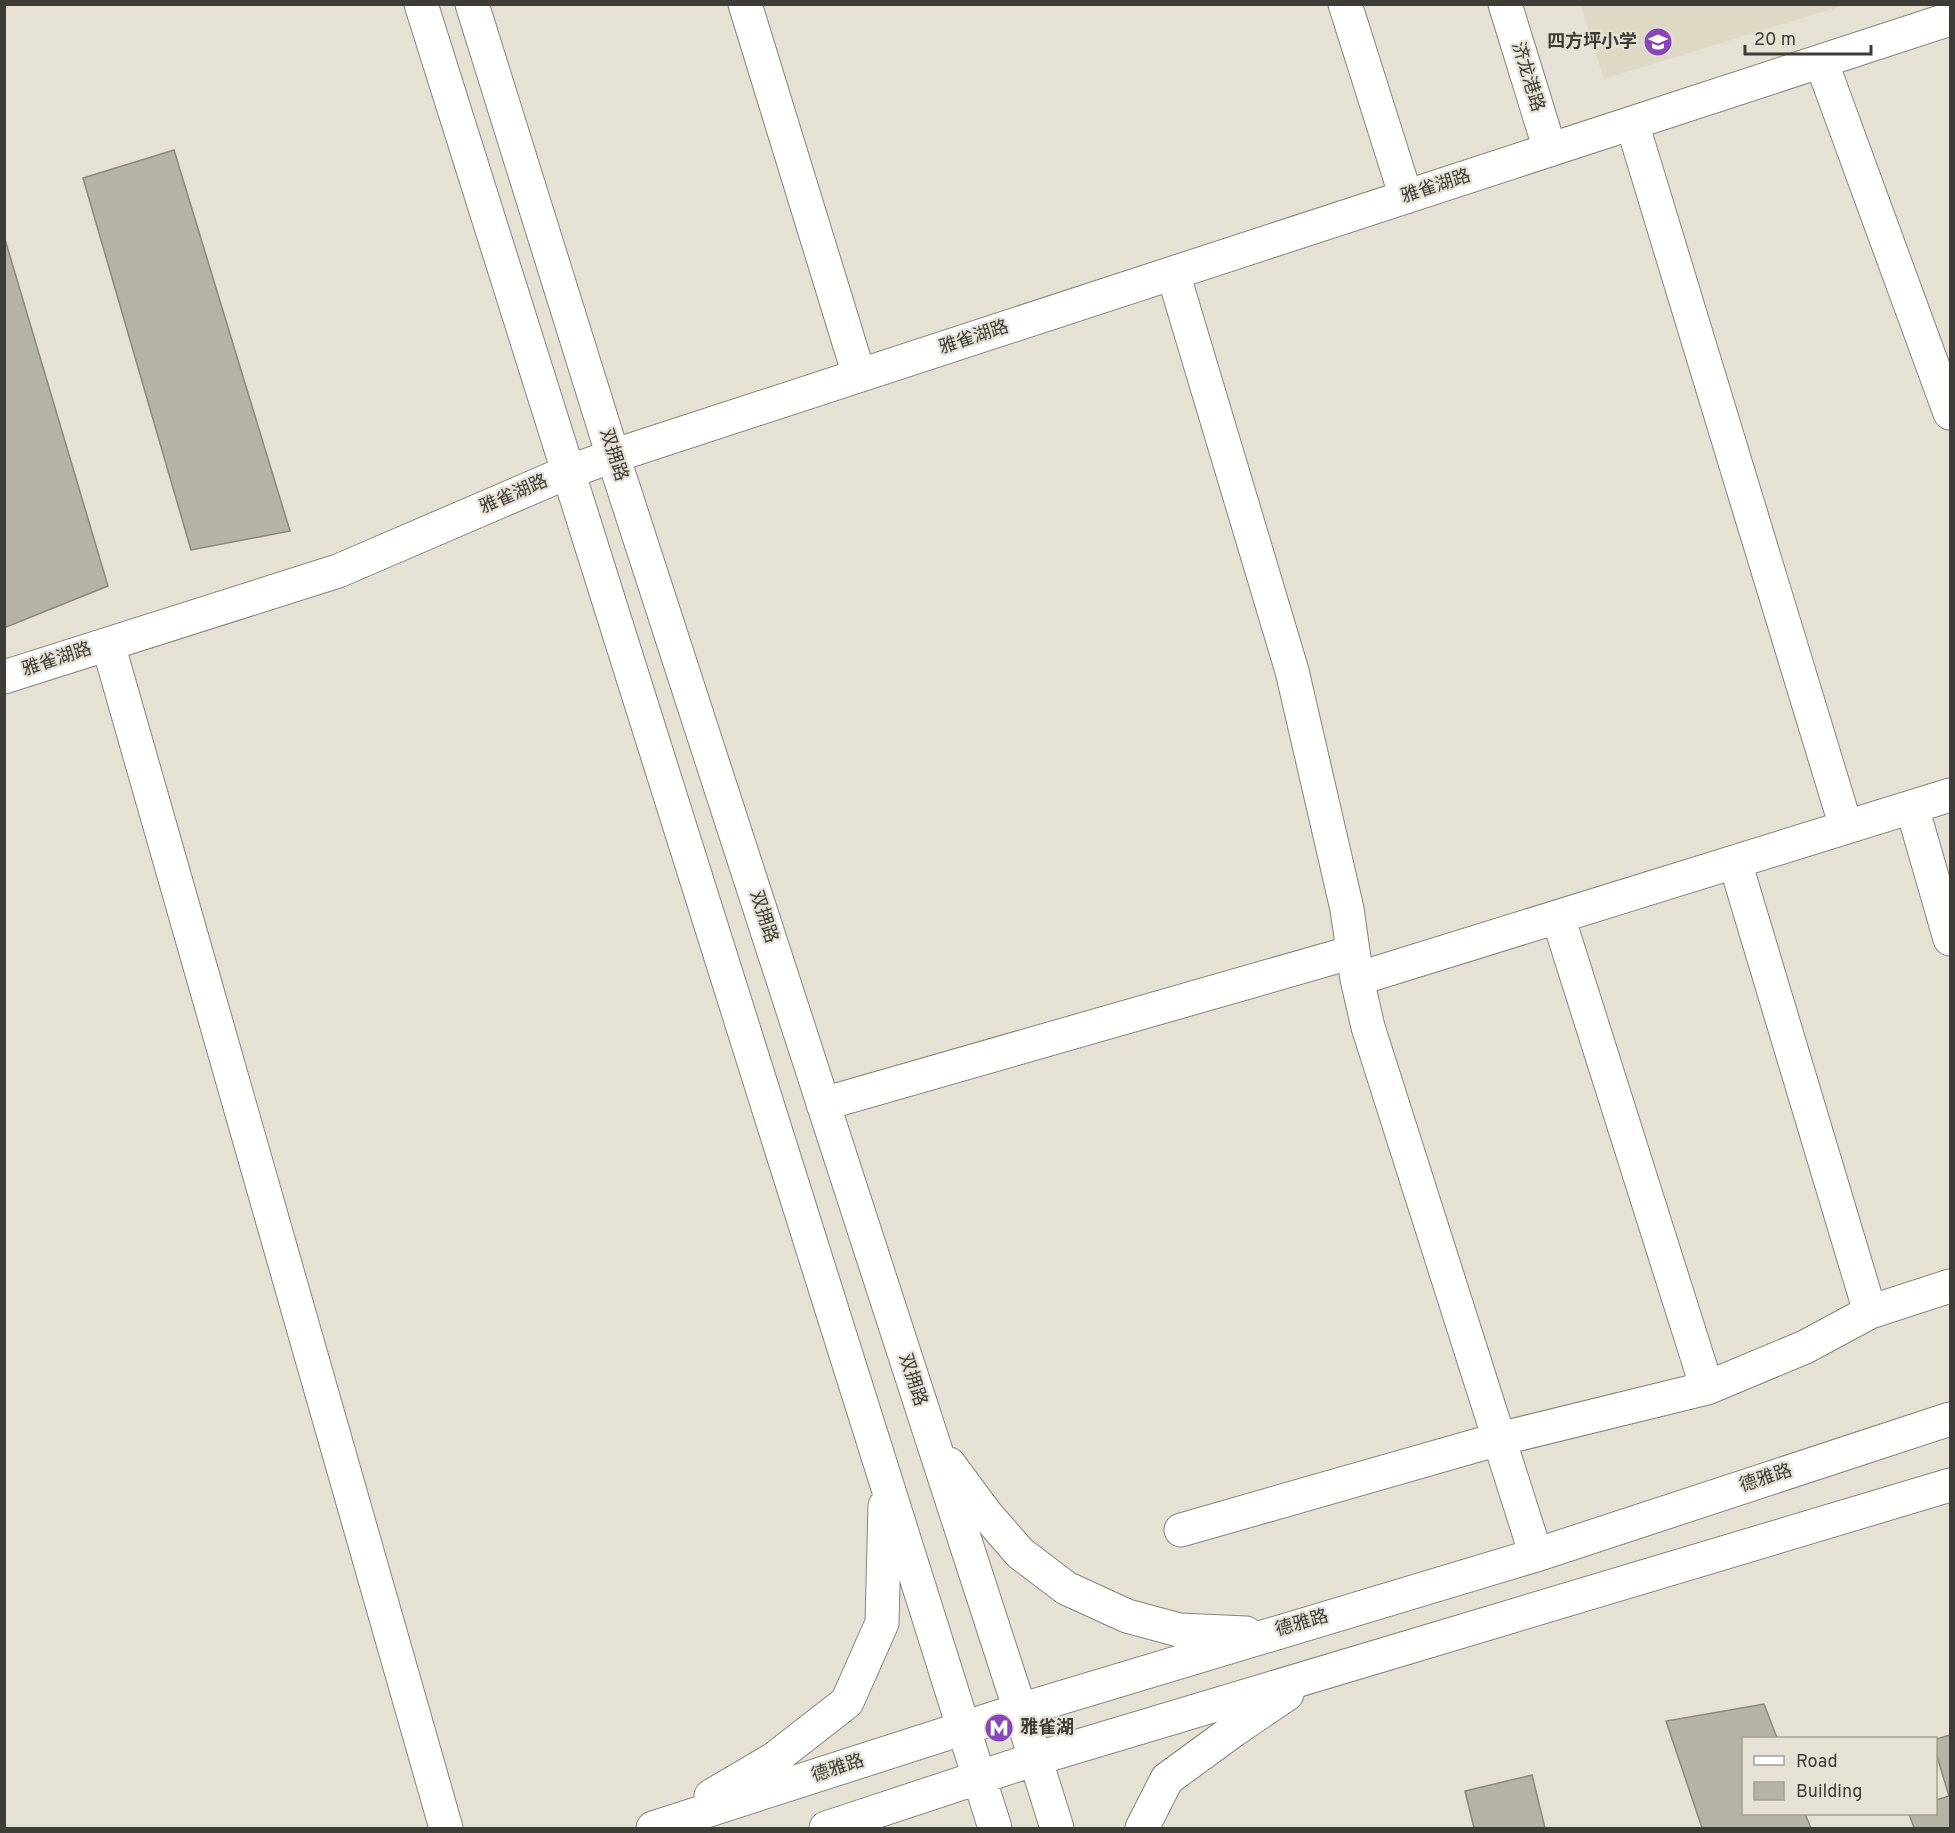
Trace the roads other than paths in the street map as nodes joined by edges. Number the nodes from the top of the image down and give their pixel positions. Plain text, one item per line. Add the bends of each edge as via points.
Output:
1 (421, 4) edge
2 (472, 4) edge
3 (745, 4) edge
4 (1345, 4) edge
5 (1505, 4) edge
6 (1950, 19) edge
7 (1821, 61) junction
8 (1632, 123) junction
9 (1550, 150) junction
10 (1406, 197) junction
11 (1173, 273) junction
12 (859, 375) junction
13 (1950, 413) edge
14 (613, 456) junction
15 (568, 472) junction
16 (108, 644) junction
17 (4, 677) edge
18 (1950, 795) edge
19 (1912, 807) junction
20 (1846, 827) junction
21 (1735, 862) junction
22 (1558, 917) junction
23 (1950, 939) edge
24 (1355, 966) junction
25 (823, 1104) junction
26 (1950, 1286) edge
27 (1870, 1312) junction
28 (1707, 1388) junction
29 (1950, 1419) edge
30 (1499, 1439) junction
31 (933, 1443) junction
32 (886, 1480) junction
33 (1950, 1485) edge
34 (1181, 1530) dead end
35 (1536, 1555) junction
36 (1268, 1634) junction
37 (1315, 1676) junction
38 (1020, 1710) junction
39 (964, 1728) junction
40 (1035, 1760) junction
41 (979, 1777) junction
42 (657, 1827) edge
43 (446, 1828) edge
44 (825, 1828) edge
45 (995, 1828) edge
46 (1057, 1828) edge
47 (1142, 1828) edge

1 - 15 street
2 - 14 street, 双拥路
3 - 12 street
4 - 10 street
5 - 9 street, 济龙港路
6 - 7 street, 雅雀湖路
7 - 8 street, 雅雀湖路
7 - 13 street
8 - 9 street, 雅雀湖路
8 - 20 street
9 - 10 street, 雅雀湖路
10 - 11 street, 雅雀湖路
11 - 12 street, 雅雀湖路
11 - 24 street via 1292,671 1342,890
12 - 14 street, 雅雀湖路
14 - 15 street, 雅雀湖路
14 - 25 street, 双拥路
15 - 16 street, 雅雀湖路 via 338,571
15 - 32 street
16 - 17 street, 雅雀湖路
16 - 43 street
18 - 19 street
19 - 20 street
19 - 23 street
20 - 21 street
21 - 22 street
21 - 27 street
22 - 24 street
22 - 28 street
24 - 25 street
24 - 30 street via 1368,1027
25 - 31 street, 双拥路
26 - 27 street
27 - 28 street via 1805,1347
28 - 30 street
29 - 35 street, 德雅路
30 - 34 street
30 - 35 street
31 - 36 street via 1020,1553 1065,1588 1127,1616 1179,1630
31 - 38 street, 双拥路
32 - 39 street
32 - 42 street via 882,1623 847,1702 774,1759
33 - 37 street
35 - 36 street, 德雅路
36 - 38 street, 德雅路
37 - 40 street
37 - 47 street via 1167,1779
38 - 39 street, 德雅路
38 - 40 street, 双拥路
39 - 41 street
39 - 42 street, 德雅路
40 - 41 street
40 - 46 street, 双拥路
41 - 44 street
41 - 45 street

